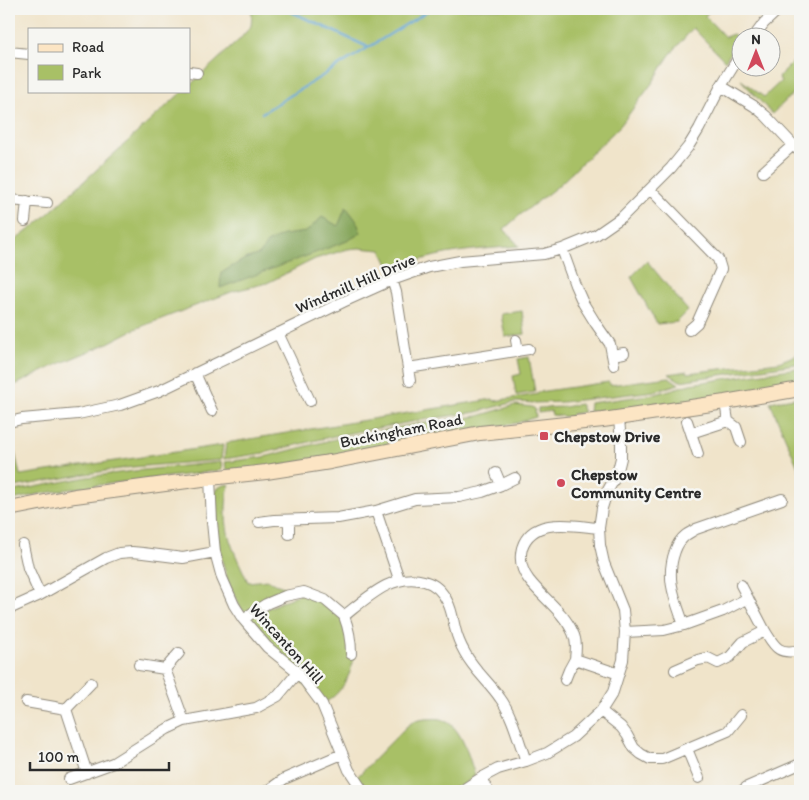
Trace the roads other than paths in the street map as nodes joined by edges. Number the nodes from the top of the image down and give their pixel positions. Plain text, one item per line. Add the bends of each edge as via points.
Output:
1 (779, 9) edge
2 (760, 28) edge
3 (9, 52) edge
4 (28, 54) edge
5 (732, 67) edge
6 (720, 86) junction
7 (797, 149) edge
8 (763, 172) dead end
9 (650, 189) junction
10 (9, 200) edge
11 (27, 201) junction
12 (47, 203) dead end
13 (25, 221) dead end
14 (562, 249) junction
15 (392, 280) junction
16 (689, 330) dead end
17 (278, 333) junction
18 (516, 340) dead end
19 (529, 349) dead end
20 (518, 351) junction
21 (624, 353) dead end
22 (408, 368) junction
23 (195, 373) junction
24 (410, 381) dead end
25 (800, 389) edge
26 (310, 401) dead end
27 (725, 402) junction
28 (212, 411) dead end
29 (619, 418) junction
30 (9, 422) edge
31 (687, 422) dead end
32 (728, 422) junction
33 (691, 433) junction
34 (741, 442) dead end
35 (698, 454) dead end
36 (496, 473) dead end
37 (210, 478) junction
38 (515, 478) dead end
39 (501, 485) junction
40 (782, 499) dead end
41 (9, 508) edge
42 (376, 511) junction
43 (289, 520) junction
44 (260, 522) dead end
45 (599, 528) junction
46 (289, 534) dead end
47 (23, 545) dead end
48 (215, 552) junction
49 (399, 580) junction
50 (741, 585) dead end
51 (40, 594) junction
52 (748, 598) junction
53 (9, 608) edge
54 (344, 616) junction
55 (243, 619) junction
56 (684, 625) junction
57 (765, 630) junction
58 (626, 632) junction
59 (800, 650) edge
60 (179, 653) dead end
61 (351, 654) dead end
62 (575, 659) junction
63 (139, 665) dead end
64 (165, 669) junction
65 (674, 670) dead end
66 (298, 672) junction
67 (620, 674) junction
68 (565, 680) dead end
69 (91, 683) dead end
70 (26, 702) dead end
71 (66, 709) junction
72 (602, 711) junction
73 (741, 715) dead end
74 (184, 721) junction
75 (687, 749) junction
76 (342, 754) junction
77 (526, 761) junction
78 (800, 764) edge
79 (87, 772) junction
80 (481, 778) junction
81 (700, 778) dead end
82 (69, 779) dead end
83 (266, 791) edge
84 (363, 791) edge
85 (461, 791) edge
86 (488, 791) edge
87 (742, 791) edge

1 - 2 street
3 - 4 street
5 - 6 street, Windmill Hill Drive
6 - 7 street via 754,106
6 - 9 street, Windmill Hill Drive via 688,147
7 - 8 street
9 - 14 street, Windmill Hill Drive via 622,217 596,236
9 - 16 street via 718,259 721,269 697,323
10 - 11 street
11 - 12 street
11 - 13 street
14 - 15 street, Windmill Hill Drive via 544,254 460,261
14 - 21 street via 574,285 610,344 613,360
15 - 17 street, Windmill Hill Drive
15 - 22 street
17 - 23 street, Windmill Hill Drive
17 - 26 street
18 - 20 street
19 - 20 street
20 - 22 street
22 - 24 street
23 - 28 street
23 - 30 street, Windmill Hill Drive via 120,405 78,414
25 - 27 main road, Buckingham Road
27 - 29 main road, Buckingham Road
27 - 32 street
29 - 37 main road, Buckingham Road via 480,432 330,462
29 - 45 street via 621,458 607,492
31 - 33 street
32 - 33 street
32 - 34 street via 736,427
33 - 35 street
36 - 39 street
37 - 41 main road, Buckingham Road
37 - 48 street, Wincanton Hill
38 - 39 street
39 - 42 street via 459,497 416,499
40 - 56 street via 696,529 680,541 670,572 671,586
42 - 43 street via 338,518
42 - 49 street
43 - 44 street
43 - 46 street
45 - 58 street via 604,563 622,610
45 - 62 street via 545,526 528,536 521,553 523,571 574,635
47 - 51 street via 28,568
48 - 51 street via 183,558 132,552 119,554
48 - 55 street, Wincanton Hill via 227,590
49 - 54 street via 371,594
49 - 77 street via 415,578 430,582 442,591 465,653 501,698
50 - 52 street
51 - 53 street
52 - 56 street via 723,612
52 - 57 street
54 - 55 street via 325,600 304,592 266,604
54 - 61 street via 349,629
55 - 66 street, Wincanton Hill via 267,647
56 - 58 street via 664,630
57 - 59 street via 775,647 783,651
57 - 65 street via 743,642 730,657 718,663 708,658
58 - 67 street
60 - 64 street
62 - 67 street
62 - 68 street
63 - 64 street
64 - 74 street
66 - 74 street via 278,696 256,708
66 - 76 street, Wincanton Hill via 322,704
67 - 72 street
69 - 71 street
70 - 71 street
71 - 79 street
72 - 75 street via 628,735 634,748 650,759 662,759
72 - 77 street via 572,737 547,753
73 - 75 street via 728,731
74 - 79 street via 113,764
75 - 81 street
76 - 83 street via 284,779
76 - 84 street, Wincanton Hill
77 - 80 street
78 - 87 street
79 - 82 street
80 - 85 street
80 - 86 street

